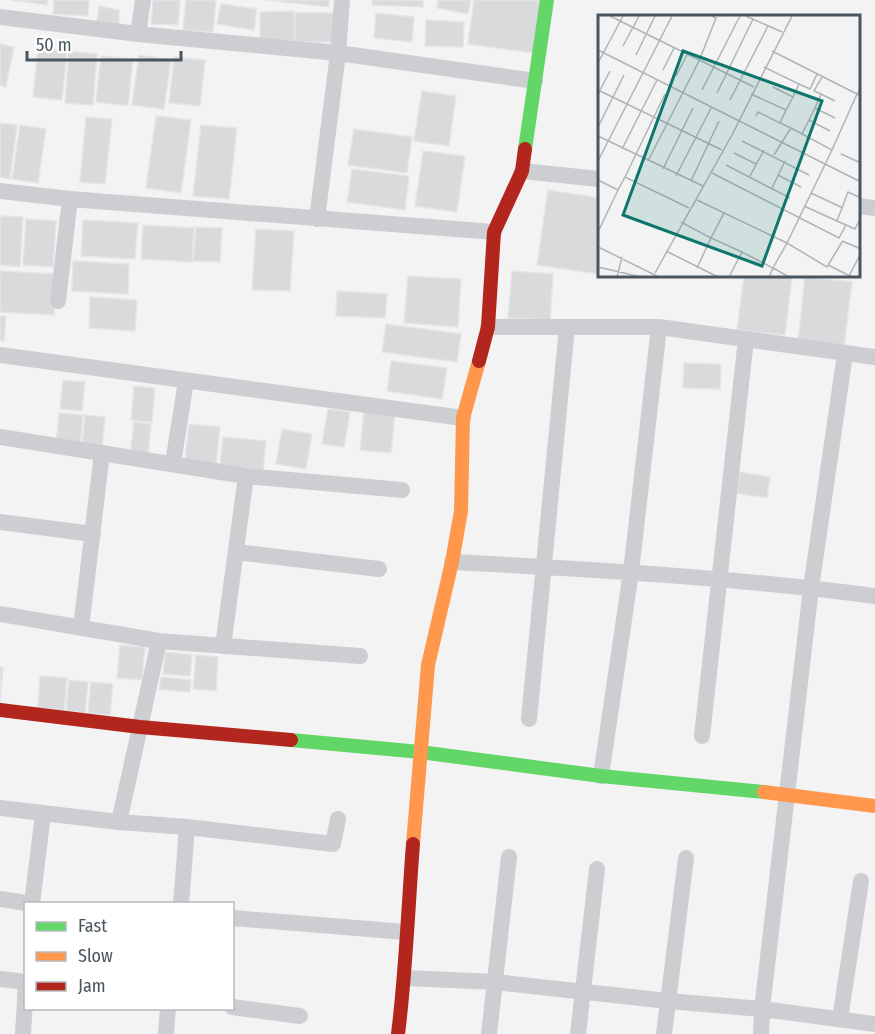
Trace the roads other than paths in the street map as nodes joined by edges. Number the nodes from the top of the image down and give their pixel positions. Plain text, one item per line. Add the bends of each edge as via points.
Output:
1 (143, 0) edge
2 (342, 0) edge
3 (547, 0) edge
4 (0, 16) edge
5 (138, 34) junction
6 (338, 53) junction
7 (535, 81) junction
8 (522, 171) junction
9 (598, 179) edge
10 (0, 191) edge
11 (70, 199) junction
12 (860, 206) edge
13 (875, 208) edge
14 (317, 219) junction
15 (494, 232) junction
16 (58, 301) dead end
17 (488, 327) junction
18 (567, 327) junction
19 (659, 327) junction
20 (746, 339) junction
21 (845, 354) junction
22 (0, 356) edge
23 (875, 357) edge
24 (186, 381) junction
25 (463, 418) junction
26 (0, 437) edge
27 (102, 453) junction
28 (173, 463) junction
29 (246, 476) junction
30 (402, 490) dead end
31 (0, 522) edge
32 (93, 534) junction
33 (236, 552) junction
34 (452, 562) junction
35 (543, 567) junction
36 (379, 569) dead end
37 (631, 572) junction
38 (720, 579) junction
39 (811, 588) junction
40 (875, 596) edge
41 (0, 614) edge
42 (81, 628) junction
43 (159, 641) junction
44 (223, 646) junction
45 (360, 656) dead end
46 (0, 710) edge
47 (529, 718) dead end
48 (140, 727) junction
49 (702, 736) dead end
50 (420, 752) junction
51 (601, 776) junction
52 (786, 794) junction
53 (875, 806) edge
54 (0, 808) edge
55 (43, 814) junction
56 (338, 819) dead end
57 (119, 822) junction
58 (188, 827) junction
59 (509, 856) dead end
60 (686, 858) dead end
61 (597, 869) dead end
62 (861, 880) dead end
63 (0, 899) edge
64 (24, 902) edge
65 (32, 902) edge
66 (181, 902) edge
67 (234, 918) edge
68 (406, 932) junction
69 (405, 978) junction
70 (0, 979) edge
71 (495, 981) junction
72 (24, 983) edge
73 (582, 992) junction
74 (668, 1001) junction
75 (234, 1007) edge
76 (762, 1009) junction
77 (24, 1010) edge
78 (168, 1010) edge
79 (300, 1016) dead end
80 (840, 1019) junction
81 (875, 1024) edge
82 (23, 1034) edge
83 (165, 1034) edge
84 (398, 1034) edge
85 (489, 1034) edge
86 (578, 1034) edge
87 (664, 1034) edge
88 (761, 1034) edge

1 - 5 street
2 - 6 street
3 - 7 street
4 - 5 street
5 - 6 street
6 - 7 street
6 - 14 street
7 - 8 street
8 - 9 street
8 - 15 street
10 - 11 street
11 - 14 street
11 - 16 street
12 - 13 street
14 - 15 street
15 - 17 street
17 - 18 street
17 - 25 street
18 - 19 street
18 - 35 street
19 - 20 street
19 - 37 street
20 - 21 street
20 - 38 street
21 - 23 street
21 - 39 street
22 - 24 street
24 - 25 street
24 - 28 street
25 - 34 street via 461,511
26 - 27 street
27 - 28 street
27 - 32 street
28 - 29 street
29 - 30 street
29 - 33 street
31 - 32 street
32 - 42 street
33 - 36 street
33 - 44 street
34 - 35 street
34 - 50 street via 428,665
35 - 37 street
35 - 47 street
37 - 38 street
37 - 51 street
38 - 39 street
38 - 49 street
39 - 40 street
39 - 52 street
41 - 42 street
42 - 43 street
43 - 44 street
43 - 48 street
44 - 45 street
46 - 48 street
48 - 50 street
48 - 57 street
50 - 51 street
50 - 68 street
51 - 52 street
52 - 53 street
52 - 76 street
54 - 55 street
55 - 57 street
55 - 65 street
56 - 58 street via 333,844
57 - 58 street
58 - 66 street
59 - 71 street
60 - 74 street
61 - 73 street
62 - 80 street
63 - 64 street
67 - 68 street
68 - 69 street
69 - 71 street
69 - 84 street
70 - 72 street
71 - 73 street
71 - 85 street
73 - 74 street
73 - 86 street
74 - 76 street
74 - 87 street
75 - 79 street
76 - 80 street
76 - 88 street
77 - 82 street
78 - 83 street
80 - 81 street

